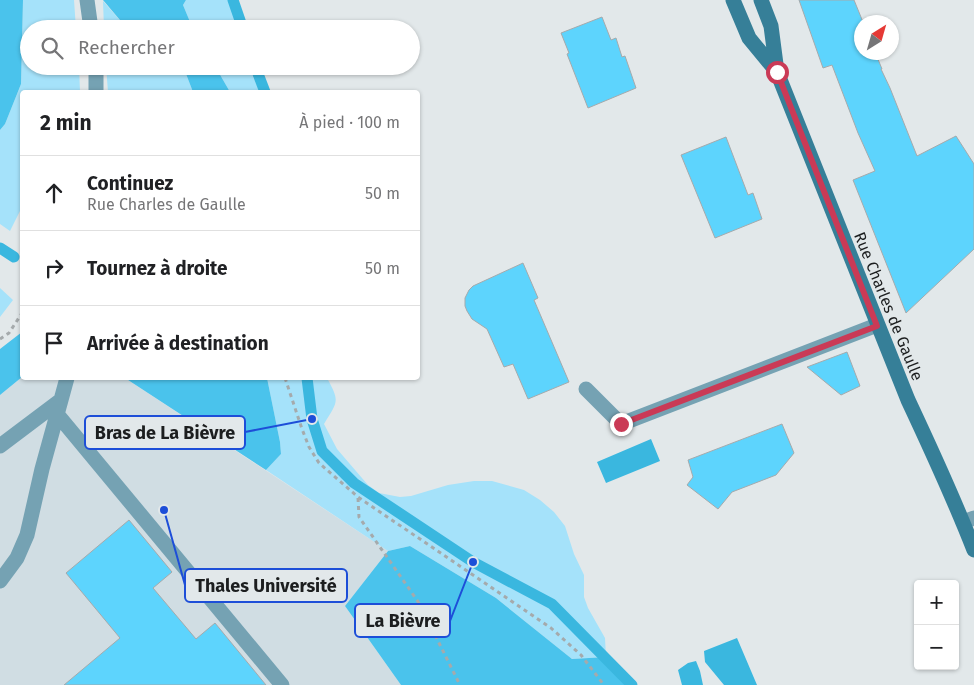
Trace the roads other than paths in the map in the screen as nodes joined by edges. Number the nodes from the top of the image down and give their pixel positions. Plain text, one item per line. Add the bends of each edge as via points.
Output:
1 (87, 0) edge
2 (733, 0) edge
3 (761, 0) edge
4 (90, 20) edge
5 (777, 72) junction
6 (96, 75) edge
7 (96, 90) edge
8 (877, 326) junction
9 (66, 380) edge
10 (586, 389) dead end
11 (59, 407) junction
12 (0, 446) edge
13 (969, 520) edge
14 (974, 550) edge
15 (0, 581) edge
16 (282, 685) edge

1 - 4 lane
2 - 5 main road, Rue Charles de Gaulle via 750,38
3 - 5 main road, Rue Charles de Gaulle via 771,26
5 - 8 main road, Rue Charles de Gaulle
6 - 7 lane
8 - 10 lane via 621,424
8 - 13 main road, Rue Charles de Gaulle via 929,445
9 - 11 lane
11 - 12 lane
11 - 15 lane via 27,535 17,558
11 - 16 lane
13 - 14 main road, Rue Charles de Gaulle

